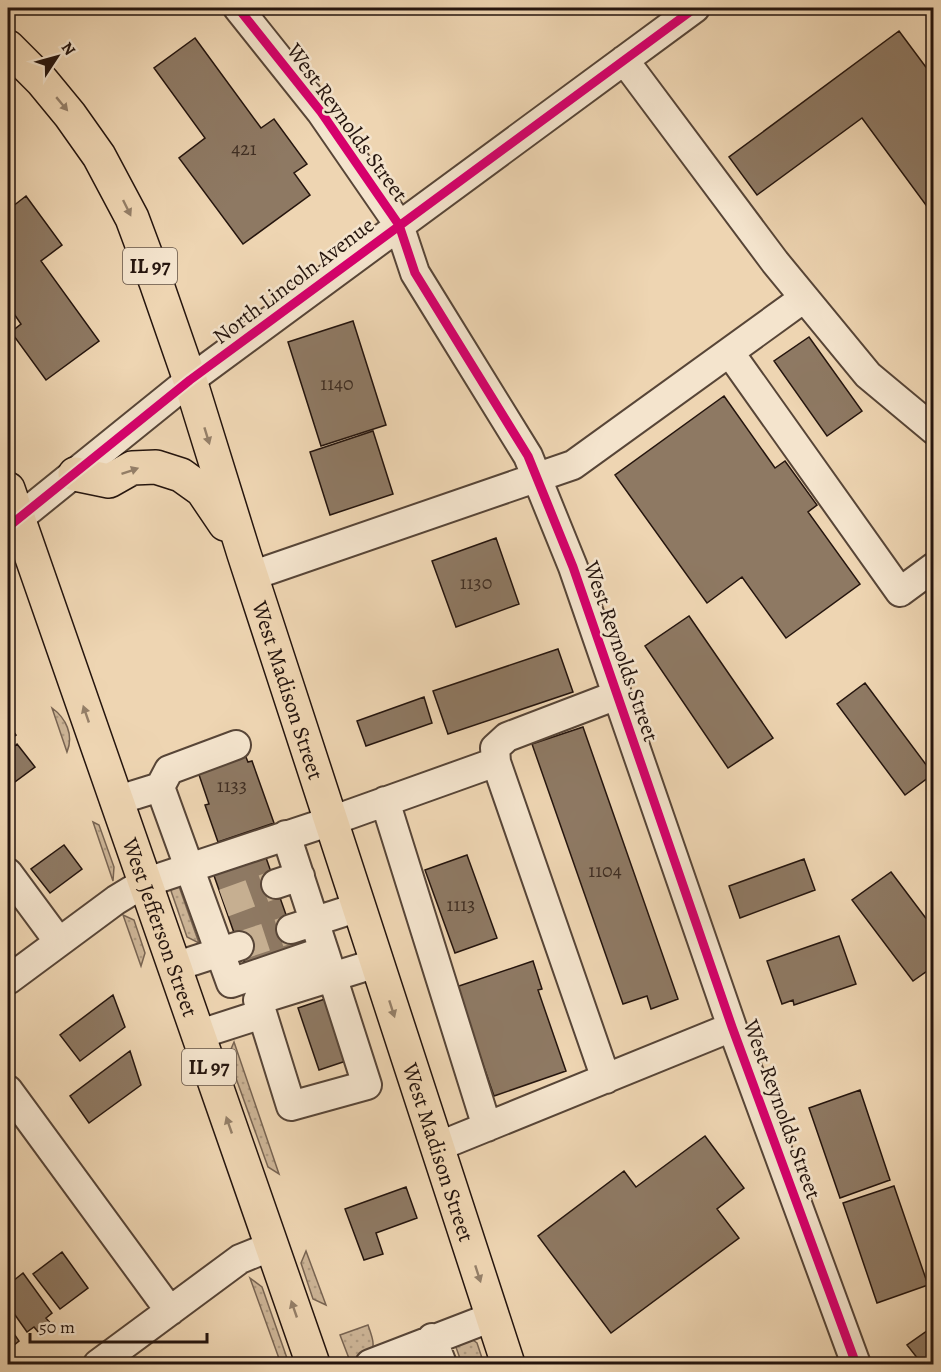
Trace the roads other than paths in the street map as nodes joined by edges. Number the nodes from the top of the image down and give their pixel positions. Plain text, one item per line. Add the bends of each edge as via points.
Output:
1 (238, 8) edge
2 (695, 8) edge
3 (8, 46) edge
4 (624, 60) junction
5 (399, 225) junction
6 (804, 297) junction
7 (730, 353) junction
8 (190, 380) junction
9 (933, 430) edge
10 (75, 474) junction
11 (538, 479) junction
12 (11, 512) edge
13 (248, 565) junction
14 (933, 567) edge
15 (617, 694) junction
16 (236, 746) dead end
17 (496, 762) junction
18 (160, 788) junction
19 (115, 801) junction
20 (385, 801) junction
21 (331, 821) junction
22 (286, 836) junction
23 (190, 868) junction
24 (8, 873) edge
25 (144, 883) junction
26 (359, 907) junction
27 (303, 925) junction
28 (59, 942) junction
29 (229, 949) junction
30 (328, 963) junction
31 (377, 963) junction
32 (174, 967) junction
33 (8, 981) edge
34 (262, 1014) junction
35 (732, 1027) junction
36 (198, 1035) junction
37 (606, 1079) junction
38 (8, 1090) edge
39 (487, 1127) junction
40 (437, 1147) junction
41 (272, 1246) junction
42 (170, 1311) junction
43 (492, 1317) junction
44 (432, 1338) junction
45 (387, 1361) edge
46 (98, 1365) edge
47 (313, 1365) edge
48 (442, 1365) edge
49 (508, 1365) edge
50 (856, 1365) edge

1 - 5 street, West Reynolds Street via 321,112
2 - 4 street, North Lincoln Avenue
3 -> 8 main road, West Madison Street / IL 97 via 70,114 113,179 135,227
4 - 5 street, North Lincoln Avenue
4 - 6 street
5 - 8 street, North Lincoln Avenue
5 - 11 street, West Reynolds Street via 415,273 512,428
6 - 7 street
6 - 9 street via 868,375
7 - 11 street via 573,465
7 - 14 street via 900,592
8 - 10 street, North Lincoln Avenue
8 -> 13 main road, West Madison Street / IL 97
10 - 12 street, North Lincoln Avenue
10 -> 13 main road via 109,481 132,468 156,467 181,475 202,490
11 - 13 street
11 - 15 street, West Reynolds Street
19 -> 12 main road, West Jefferson Street / IL 97
13 - 21 main road, West Madison Street / IL 97
15 - 17 street via 507,737 495,748
15 - 35 street, West Reynolds Street
16 - 18 street via 170,770
17 - 20 street
17 - 37 street
18 - 19 street
18 - 23 street
19 - 25 main road, West Jefferson Street / IL 97
20 - 21 street
20 - 39 street
21 - 22 street
21 - 26 main road, West Madison Street / IL 97
22 - 23 street
22 - 27 street via 288,880
23 - 25 street
23 - 29 street via 214,906
24 - 28 street
25 - 28 street
25 - 32 main road, West Jefferson Street / IL 97
26 - 27 street
26 - 31 main road, West Madison Street / IL 97
27 - 30 street
28 - 33 street
29 - 30 street via 231,983
29 - 32 street
30 - 31 street
30 - 34 street via 258,1000
30 - 34 street via 368,1085 291,1106
31 -> 40 main road, West Madison Street / IL 97
32 - 36 main road, West Jefferson Street / IL 97
34 - 36 street
35 - 37 street
35 - 50 street, West Reynolds Street
41 -> 36 main road, West Jefferson Street / IL 97
37 - 39 street
38 - 42 street
39 - 40 street
40 -> 43 main road, West Madison Street / IL 97
41 - 42 street via 240,1259
47 -> 41 main road, West Jefferson Street / IL 97
42 - 46 street
43 - 44 street
43 - 49 main road, West Madison Street / IL 97
44 - 45 street
44 - 48 street

